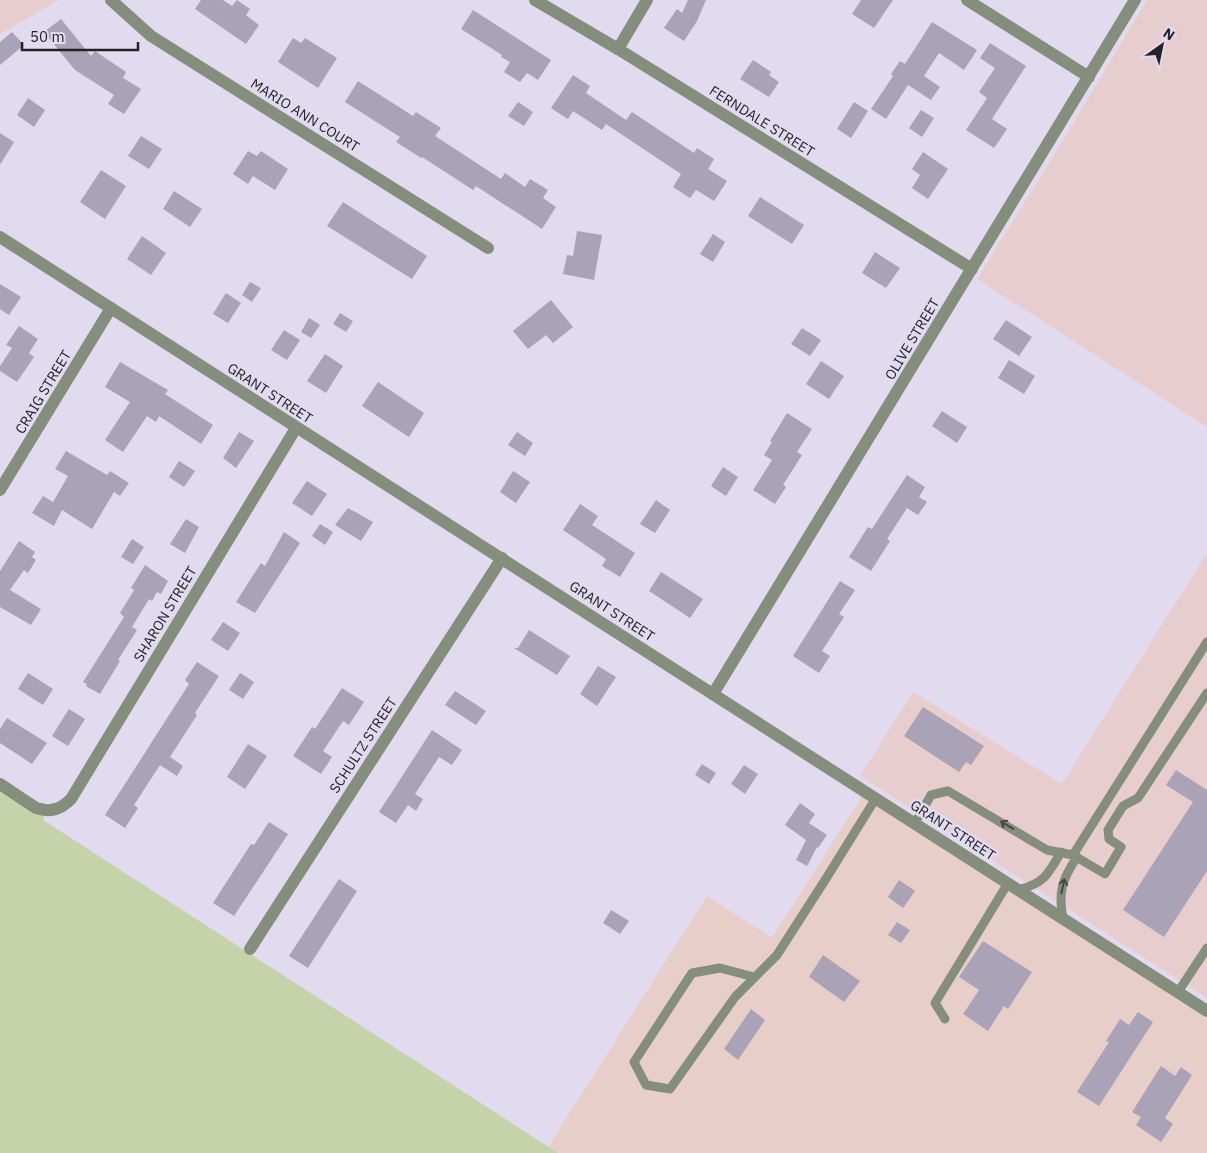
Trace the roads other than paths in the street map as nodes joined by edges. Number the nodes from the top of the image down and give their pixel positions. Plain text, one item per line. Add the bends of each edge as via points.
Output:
1 (111, 0) edge
2 (535, 0) edge
3 (646, 0) edge
4 (967, 0) edge
5 (1135, 0) edge
6 (618, 49) junction
7 (1089, 77) junction
8 (0, 237) edge
9 (488, 248) dead end
10 (972, 269) junction
11 (111, 308) junction
12 (296, 428) junction
13 (0, 490) edge
14 (502, 558) junction
15 (1207, 642) edge
16 (1207, 693) edge
17 (713, 694) junction
18 (0, 784) edge
19 (876, 798) junction
20 (915, 823) junction
21 (1061, 852) junction
22 (1074, 856) junction
23 (1013, 886) junction
24 (1063, 918) junction
25 (1207, 948) edge
26 (250, 949) dead end
27 (754, 977) junction
28 (1178, 992) junction
29 (1207, 1011) edge
30 (945, 1019) dead end

1 - 9 street, MARIO ANN COURT via 151,36
2 - 6 street, FERNDALE STREET
3 - 6 street
4 - 7 street
5 - 7 street, OLIVE STREET
6 - 10 street, FERNDALE STREET
7 - 10 street, OLIVE STREET
8 - 11 street, GRANT STREET
10 - 17 street, OLIVE STREET
11 - 12 street, GRANT STREET
11 - 13 street, CRAIG STREET
12 - 14 street, GRANT STREET
12 - 18 street, SHARON STREET via 71,799 63,807 43,810
14 - 17 street, GRANT STREET
14 - 26 street, SCHULTZ STREET
15 - 22 lane
16 - 22 lane via 1138,798 1123,806 1108,830 1109,839 1121,847 1104,874
17 - 19 street, GRANT STREET
19 - 20 street, GRANT STREET
19 - 27 lane via 777,955
21 -> 20 lane via 1047,850 948,792 931,795
20 - 23 street, GRANT STREET
21 - 22 lane
21 - 23 lane via 1052,868 1034,886
24 -> 22 lane via 1060,901 1063,881
23 - 24 street, GRANT STREET
23 - 30 lane via 935,1003
24 - 28 street, GRANT STREET
25 - 28 lane
27 - 27 lane via 717,1020 670,1089 646,1085 634,1062 692,973 720,968
28 - 29 street, GRANT STREET

